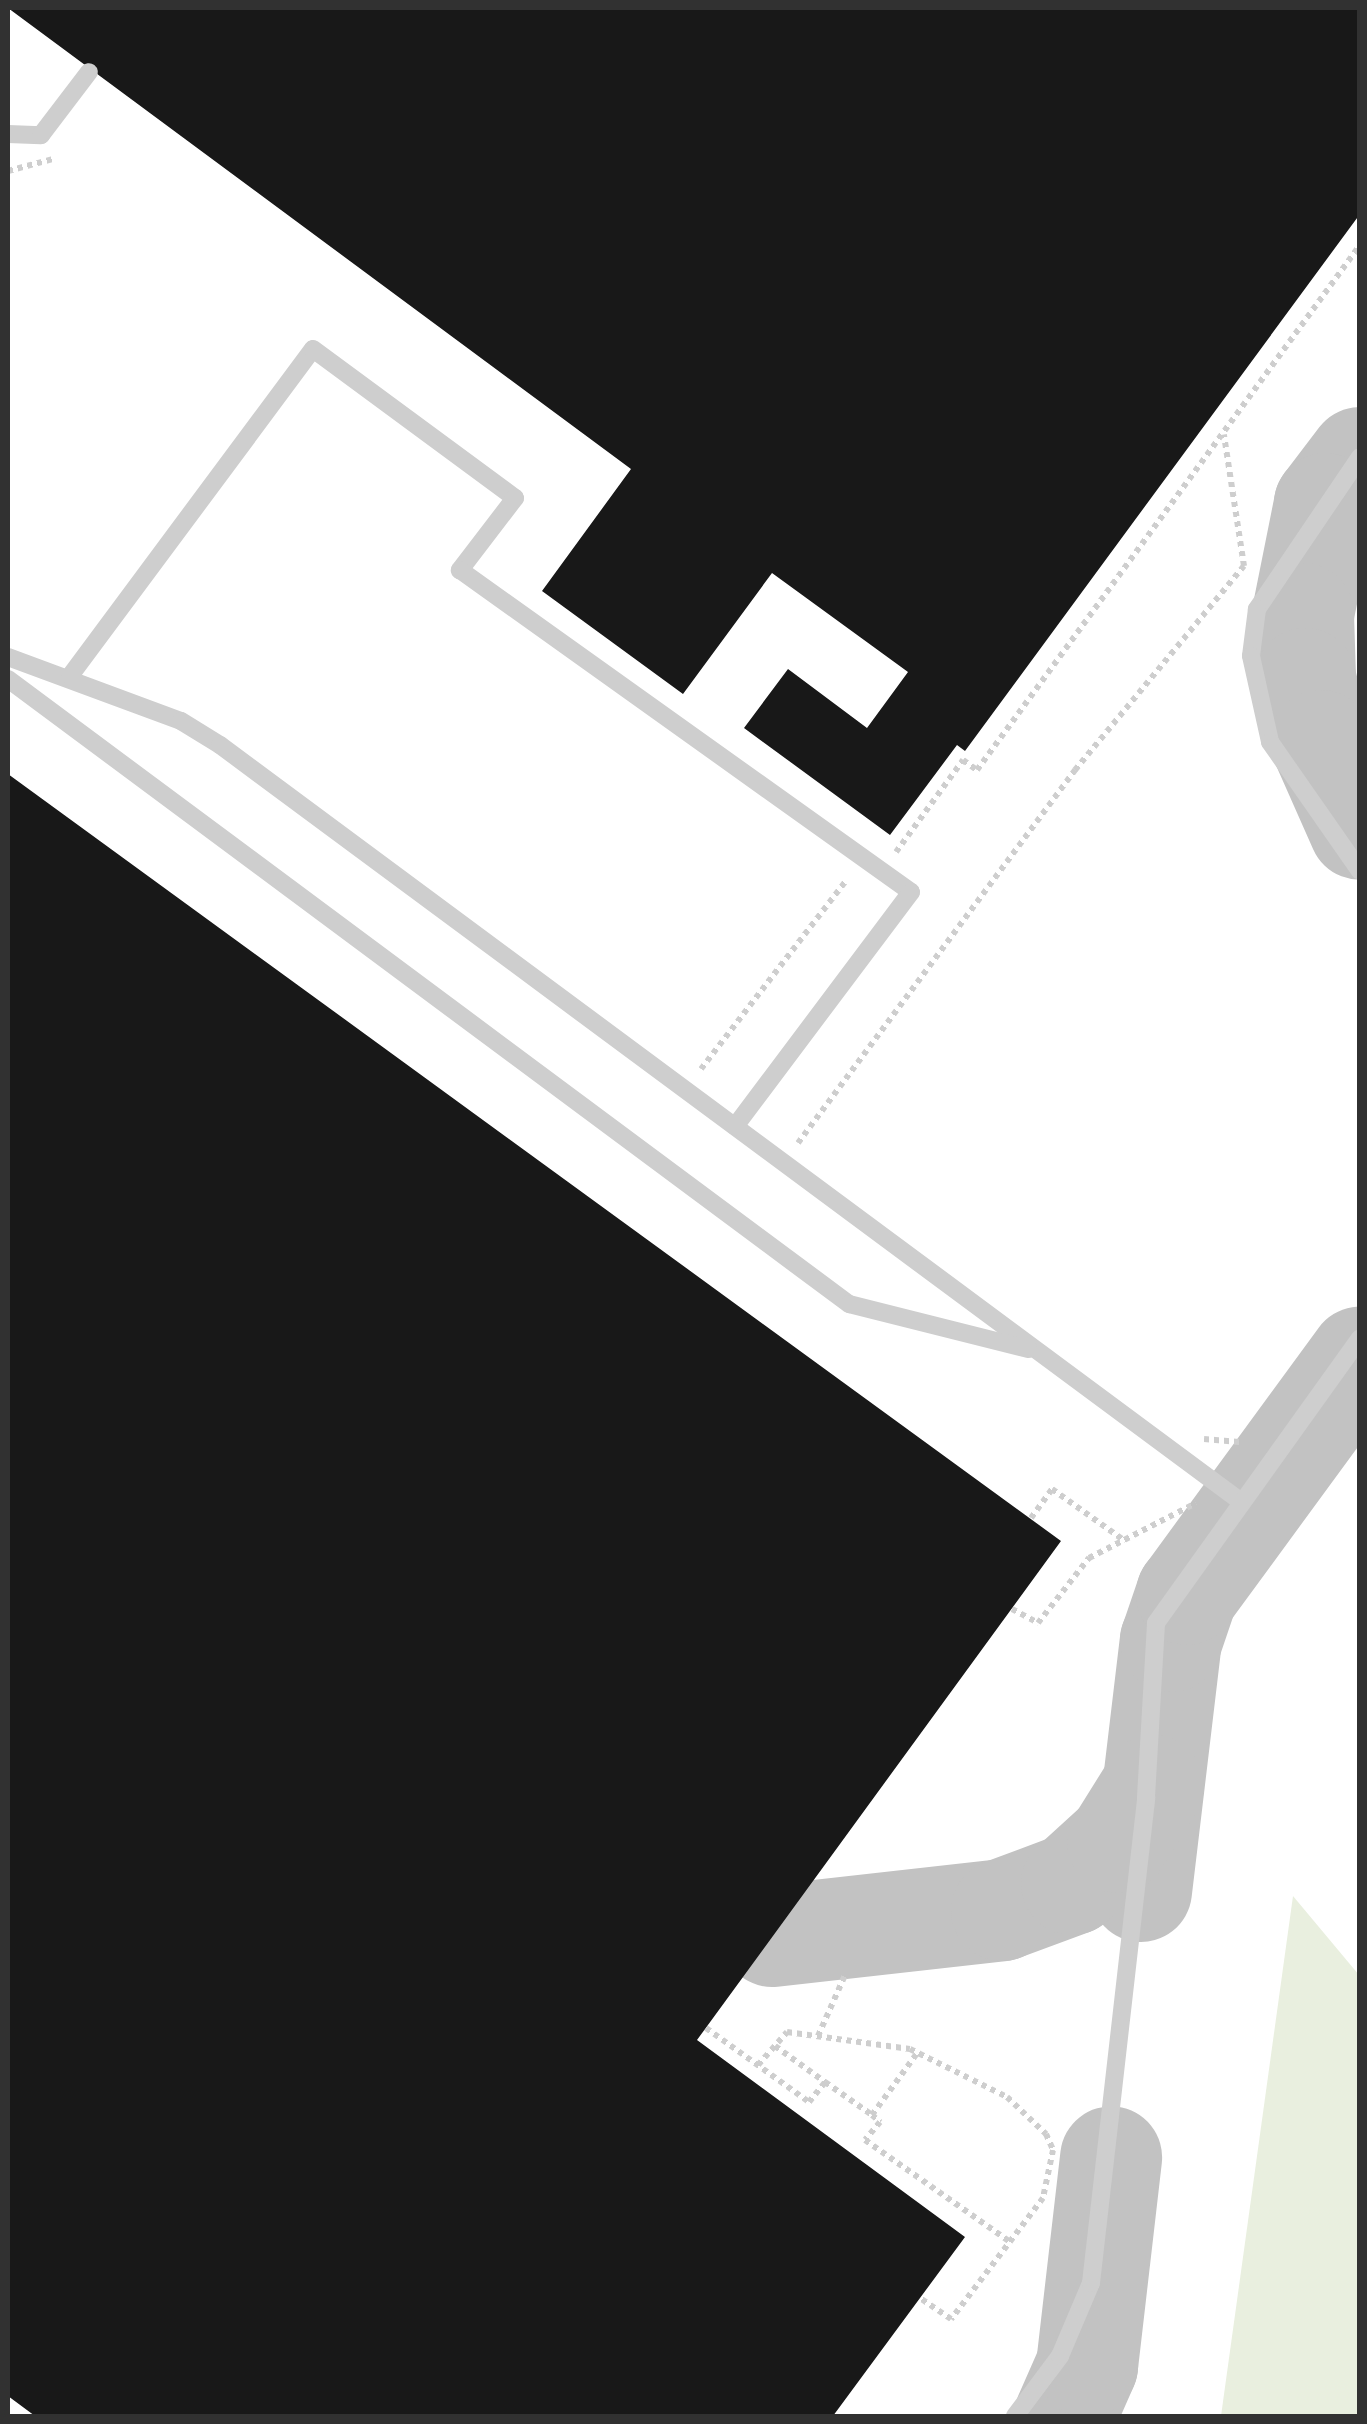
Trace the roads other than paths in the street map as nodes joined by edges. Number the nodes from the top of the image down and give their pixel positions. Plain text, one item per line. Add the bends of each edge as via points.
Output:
1 (89, 72) dead end
2 (8, 134) edge
3 (1360, 456) edge
4 (8, 657) edge
5 (70, 676) junction
6 (8, 679) edge
7 (1360, 871) edge
8 (735, 1126) junction
9 (1360, 1338) edge
10 (1038, 1351) junction
11 (1240, 1501) junction
12 (1015, 2416) edge

1 - 2 lane via 41,135
3 - 7 lane via 1256,609 1251,656 1270,742
4 - 5 lane
5 - 8 lane via 220,744
5 - 8 lane via 313,349 515,498 460,570 911,892
6 - 10 lane via 849,1304
8 - 10 lane
9 - 11 lane
10 - 11 lane
11 - 12 lane via 1156,1623 1146,1796 1091,2283 1060,2356

